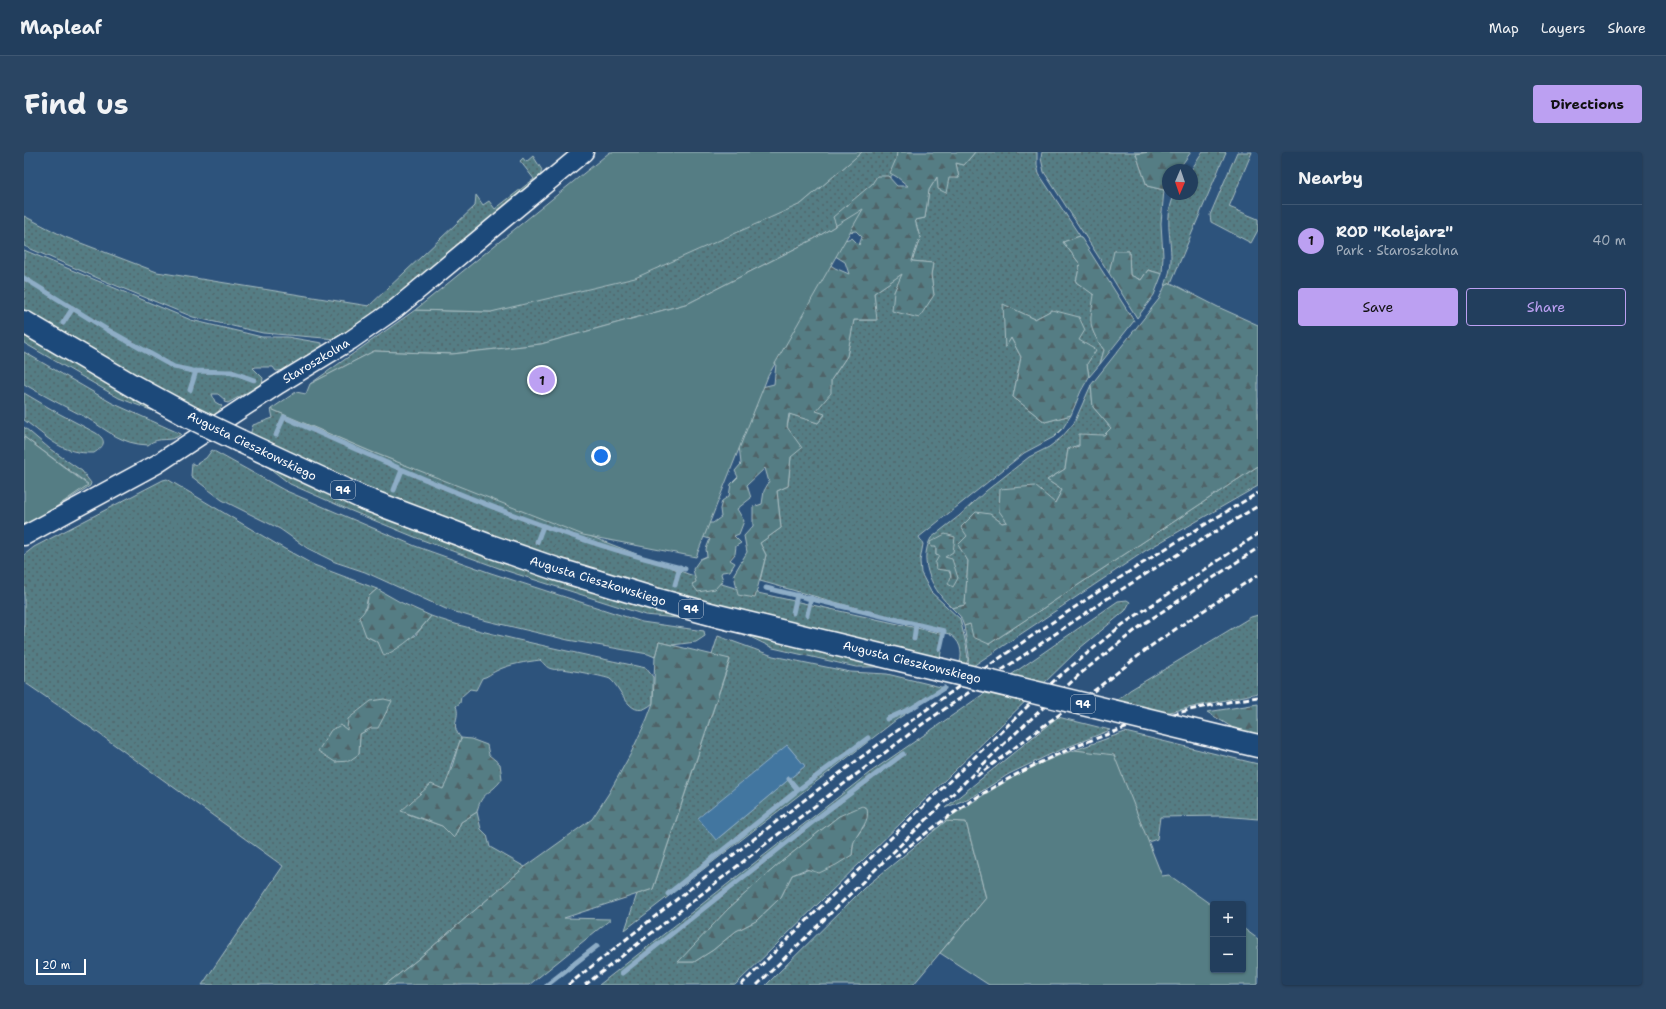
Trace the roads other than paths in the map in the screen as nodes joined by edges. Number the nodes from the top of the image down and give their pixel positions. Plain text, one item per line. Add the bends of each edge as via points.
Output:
1 (584, 152) edge
2 (24, 322) edge
3 (24, 536) edge
4 (1258, 746) edge

1 - 3 street, Staroszkolna via 394,310 351,340 157,464
2 - 4 main road, Augusta Cieszkowskiego / 94, bridge via 192,418 370,501 483,544 556,569 718,616

